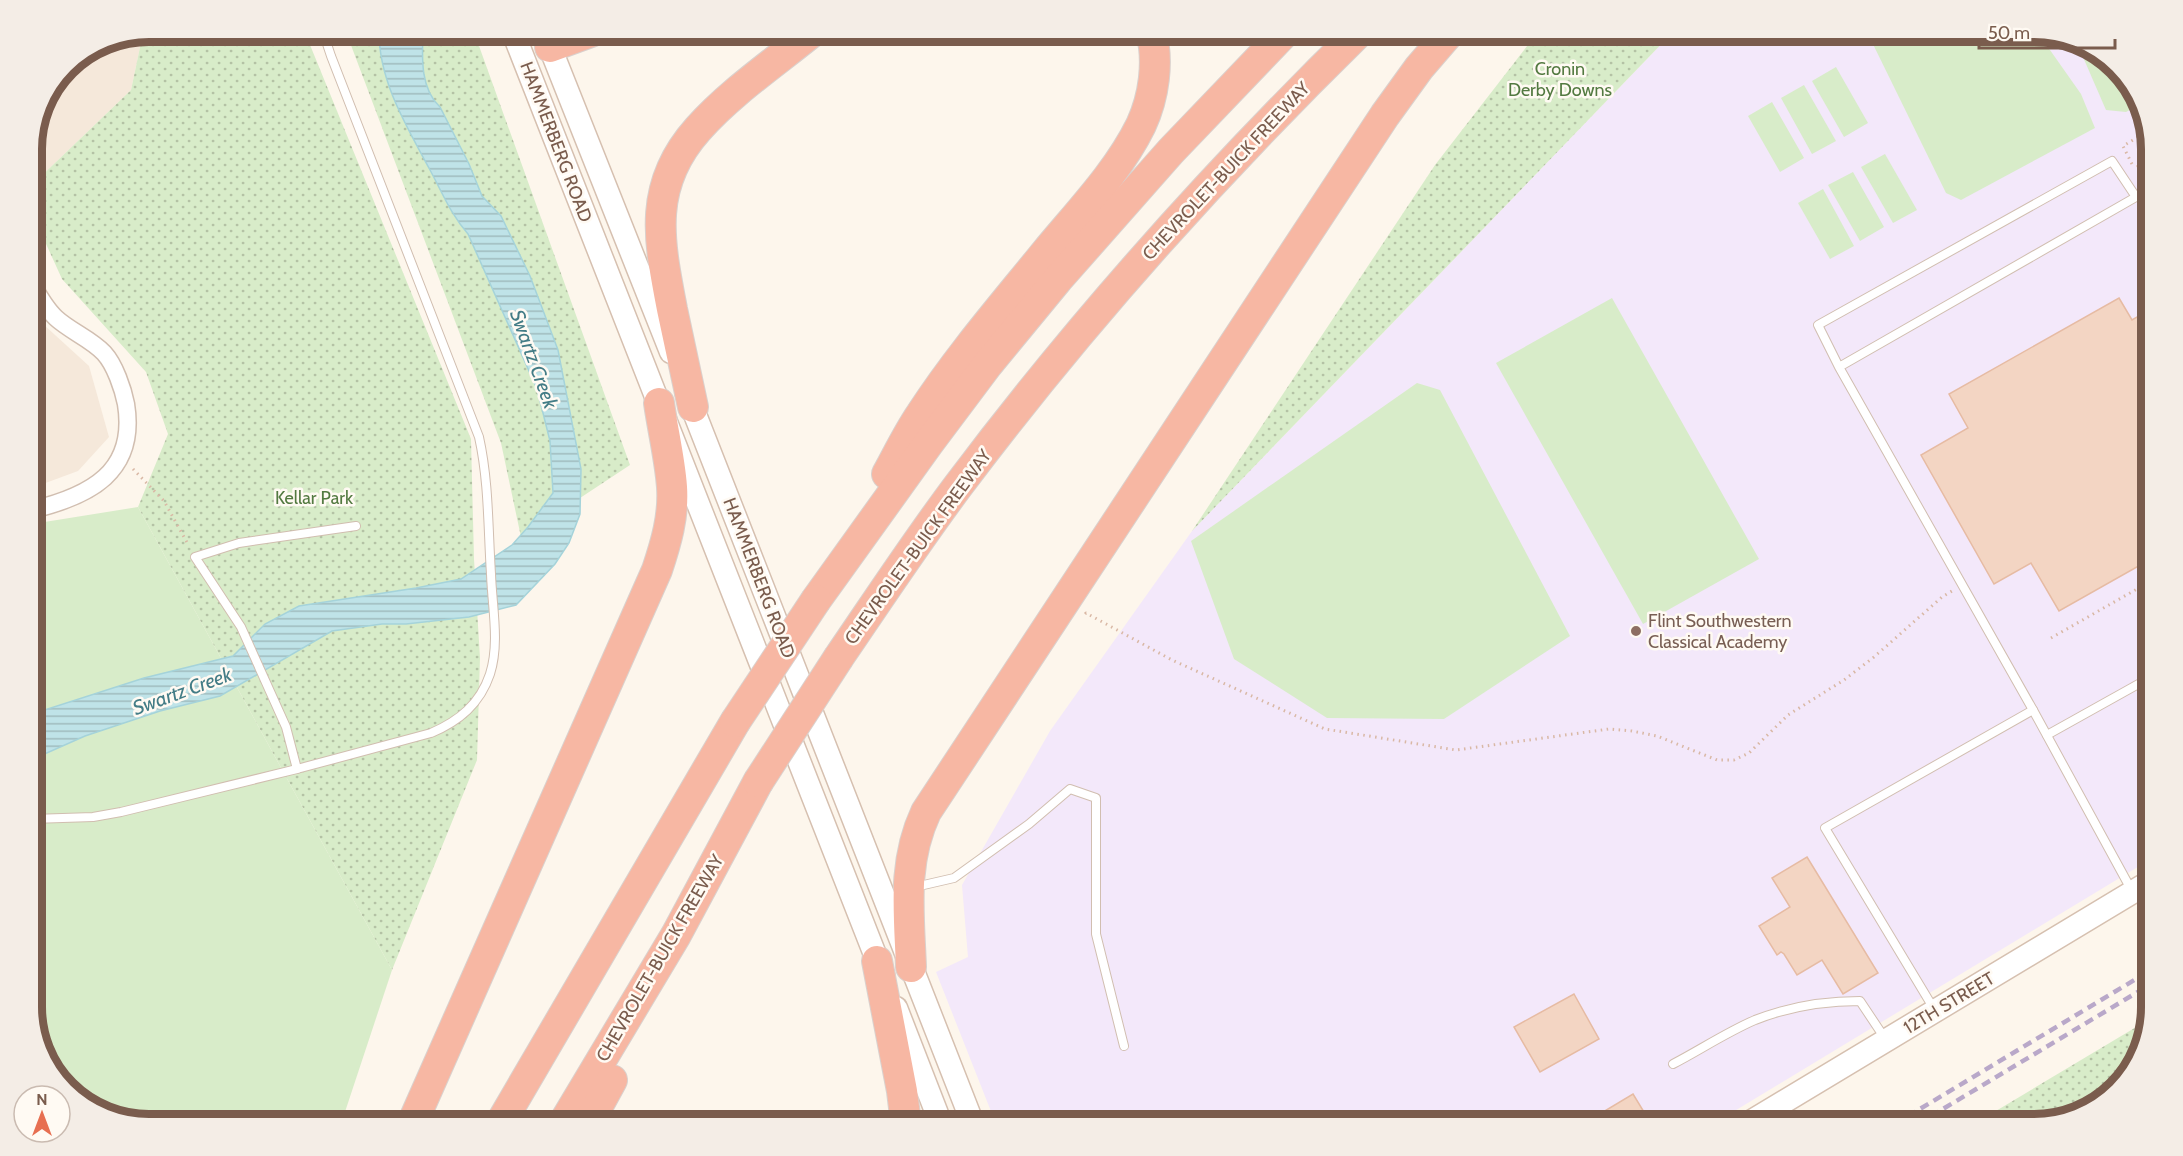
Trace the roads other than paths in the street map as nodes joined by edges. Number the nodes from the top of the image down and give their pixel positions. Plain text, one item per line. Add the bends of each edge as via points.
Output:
1 (326, 42) edge
2 (517, 42) edge
3 (546, 42) edge
4 (548, 42) edge
5 (800, 42) edge
6 (1152, 42) edge
7 (1275, 42) edge
8 (1349, 42) edge
9 (1441, 42) edge
10 (533, 84) junction
11 (42, 298) edge
12 (1839, 367) junction
13 (659, 403) junction
14 (693, 407) junction
15 (42, 507) edge
16 (356, 526) dead end
17 (819, 595) junction
18 (2141, 683) edge
19 (2033, 710) junction
20 (2047, 735) junction
21 (297, 769) junction
22 (42, 819) edge
23 (2141, 885) edge
24 (909, 888) junction
25 (2141, 888) edge
26 (676, 935) junction
27 (877, 961) junction
28 (912, 967) junction
29 (1935, 1011) junction
30 (1886, 1041) junction
31 (1124, 1047) dead end
32 (1673, 1064) dead end
33 (417, 1114) edge
34 (506, 1114) edge
35 (570, 1114) edge
36 (594, 1114) edge
37 (905, 1114) edge
38 (937, 1114) edge
39 (969, 1114) edge
40 (1765, 1114) edge

1 - 21 lane via 479,437 485,472 493,658 475,703 448,726
2 - 10 street, HAMMERBERG ROAD
3 - 10 street
4 - 14 street, HAMMERBERG ROAD
5 - 14 highway via 698,129 675,161 667,181 660,218 662,260
6 - 17 highway via 1155,61 1151,93 1129,145 920,415
7 - 17 highway via 1171,151 1058,279 988,364
8 - 26 highway, CHEVROLET-BUICK FREEWAY, bridge via 1292,98 1122,284 958,486 758,782
9 - 24 highway via 1385,115 937,793 917,831
10 - 13 street, HAMMERBERG ROAD
11 - 15 street via 56,317 105,354 123,388 128,418 126,464 73,498
12 - 12 lane via 2136,197 2112,161 1818,325
12 - 19 lane
13 - 27 street, HAMMERBERG ROAD
13 - 33 highway via 672,487 669,530 657,570
14 - 28 street, HAMMERBERG ROAD
16 - 21 lane via 239,543 195,557 241,627 286,727
17 - 34 highway, bridge via 735,722
18 - 20 lane
19 - 20 lane
19 - 29 lane via 1825,828
20 - 23 lane
21 - 22 lane via 121,812
24 - 28 highway
24 - 31 lane via 954,878 1070,789 1096,798 1096,934
25 - 29 street, 12TH STREET
26 - 35 highway, CHEVROLET-BUICK FREEWAY
26 - 36 highway via 632,1041
27 - 37 highway
27 - 38 street, HAMMERBERG ROAD
28 - 39 street, HAMMERBERG ROAD
29 - 30 street, 12TH STREET
30 - 32 lane via 1860,1001 1843,1001 1806,1006 1755,1021
30 - 40 street, 12TH STREET

